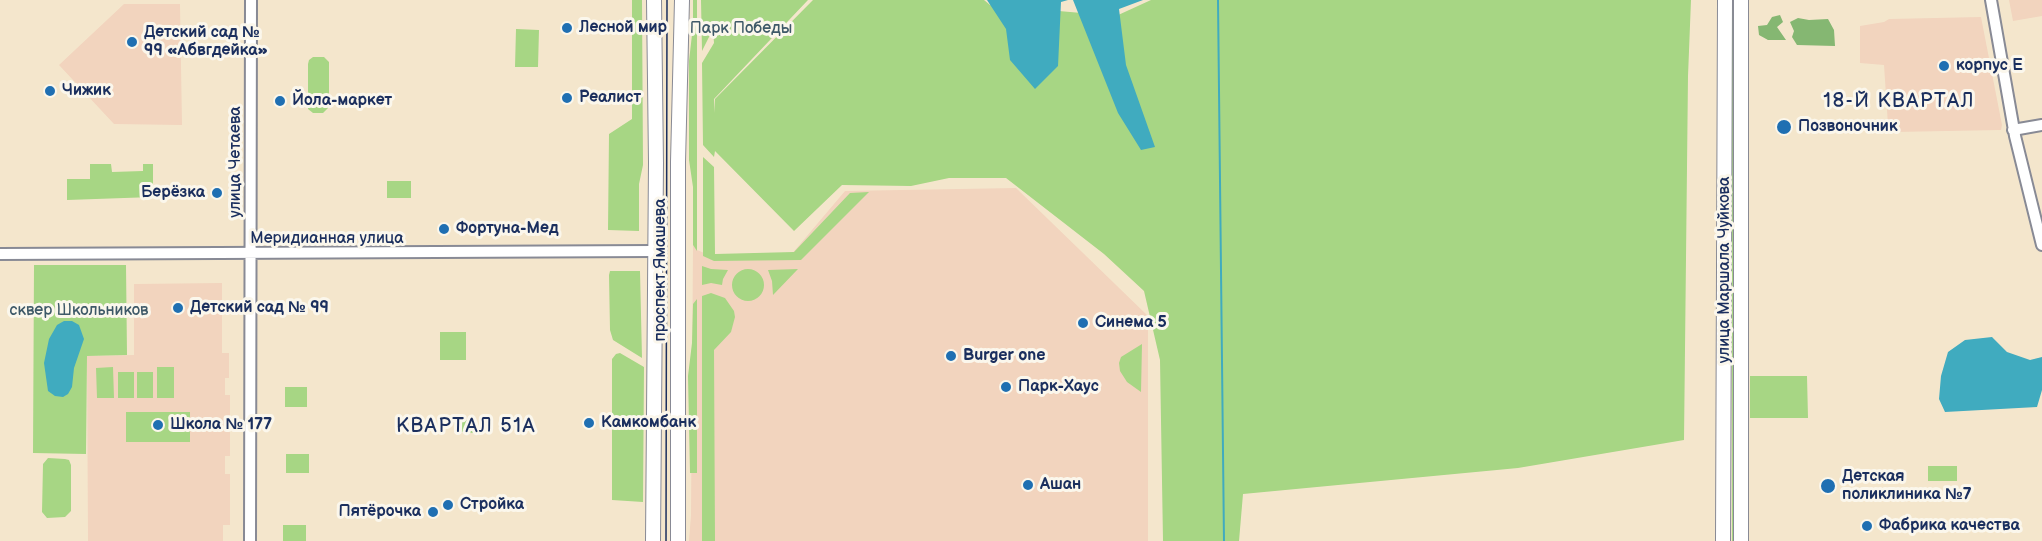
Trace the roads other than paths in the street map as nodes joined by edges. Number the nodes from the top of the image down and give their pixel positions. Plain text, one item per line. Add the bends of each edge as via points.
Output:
1 (251, 0) edge
2 (654, 0) edge
3 (682, 0) edge
4 (1725, 0) edge
5 (1741, 0) edge
6 (1991, 0) edge
7 (2042, 125) edge
8 (2013, 130) junction
9 (2038, 209) edge
10 (2042, 245) edge
11 (655, 251) junction
12 (0, 254) edge
13 (250, 254) junction
14 (250, 541) edge
15 (653, 541) edge
16 (678, 541) edge
17 (1723, 541) edge
18 (1741, 541) edge

1 - 13 street, улица Четаева
2 - 11 main road, проспект Ямашева
3 - 16 main road, проспект Ямашева
4 - 17 main road, улица Маршала Чуйкова
5 - 18 main road, улица Маршала Чуйкова
6 - 8 street
7 - 8 street
8 - 9 street
9 - 10 street
11 - 13 street, Меридианная улица
11 - 15 main road, проспект Ямашева
12 - 13 street, Меридианная улица
13 - 14 street, улица Четаева

